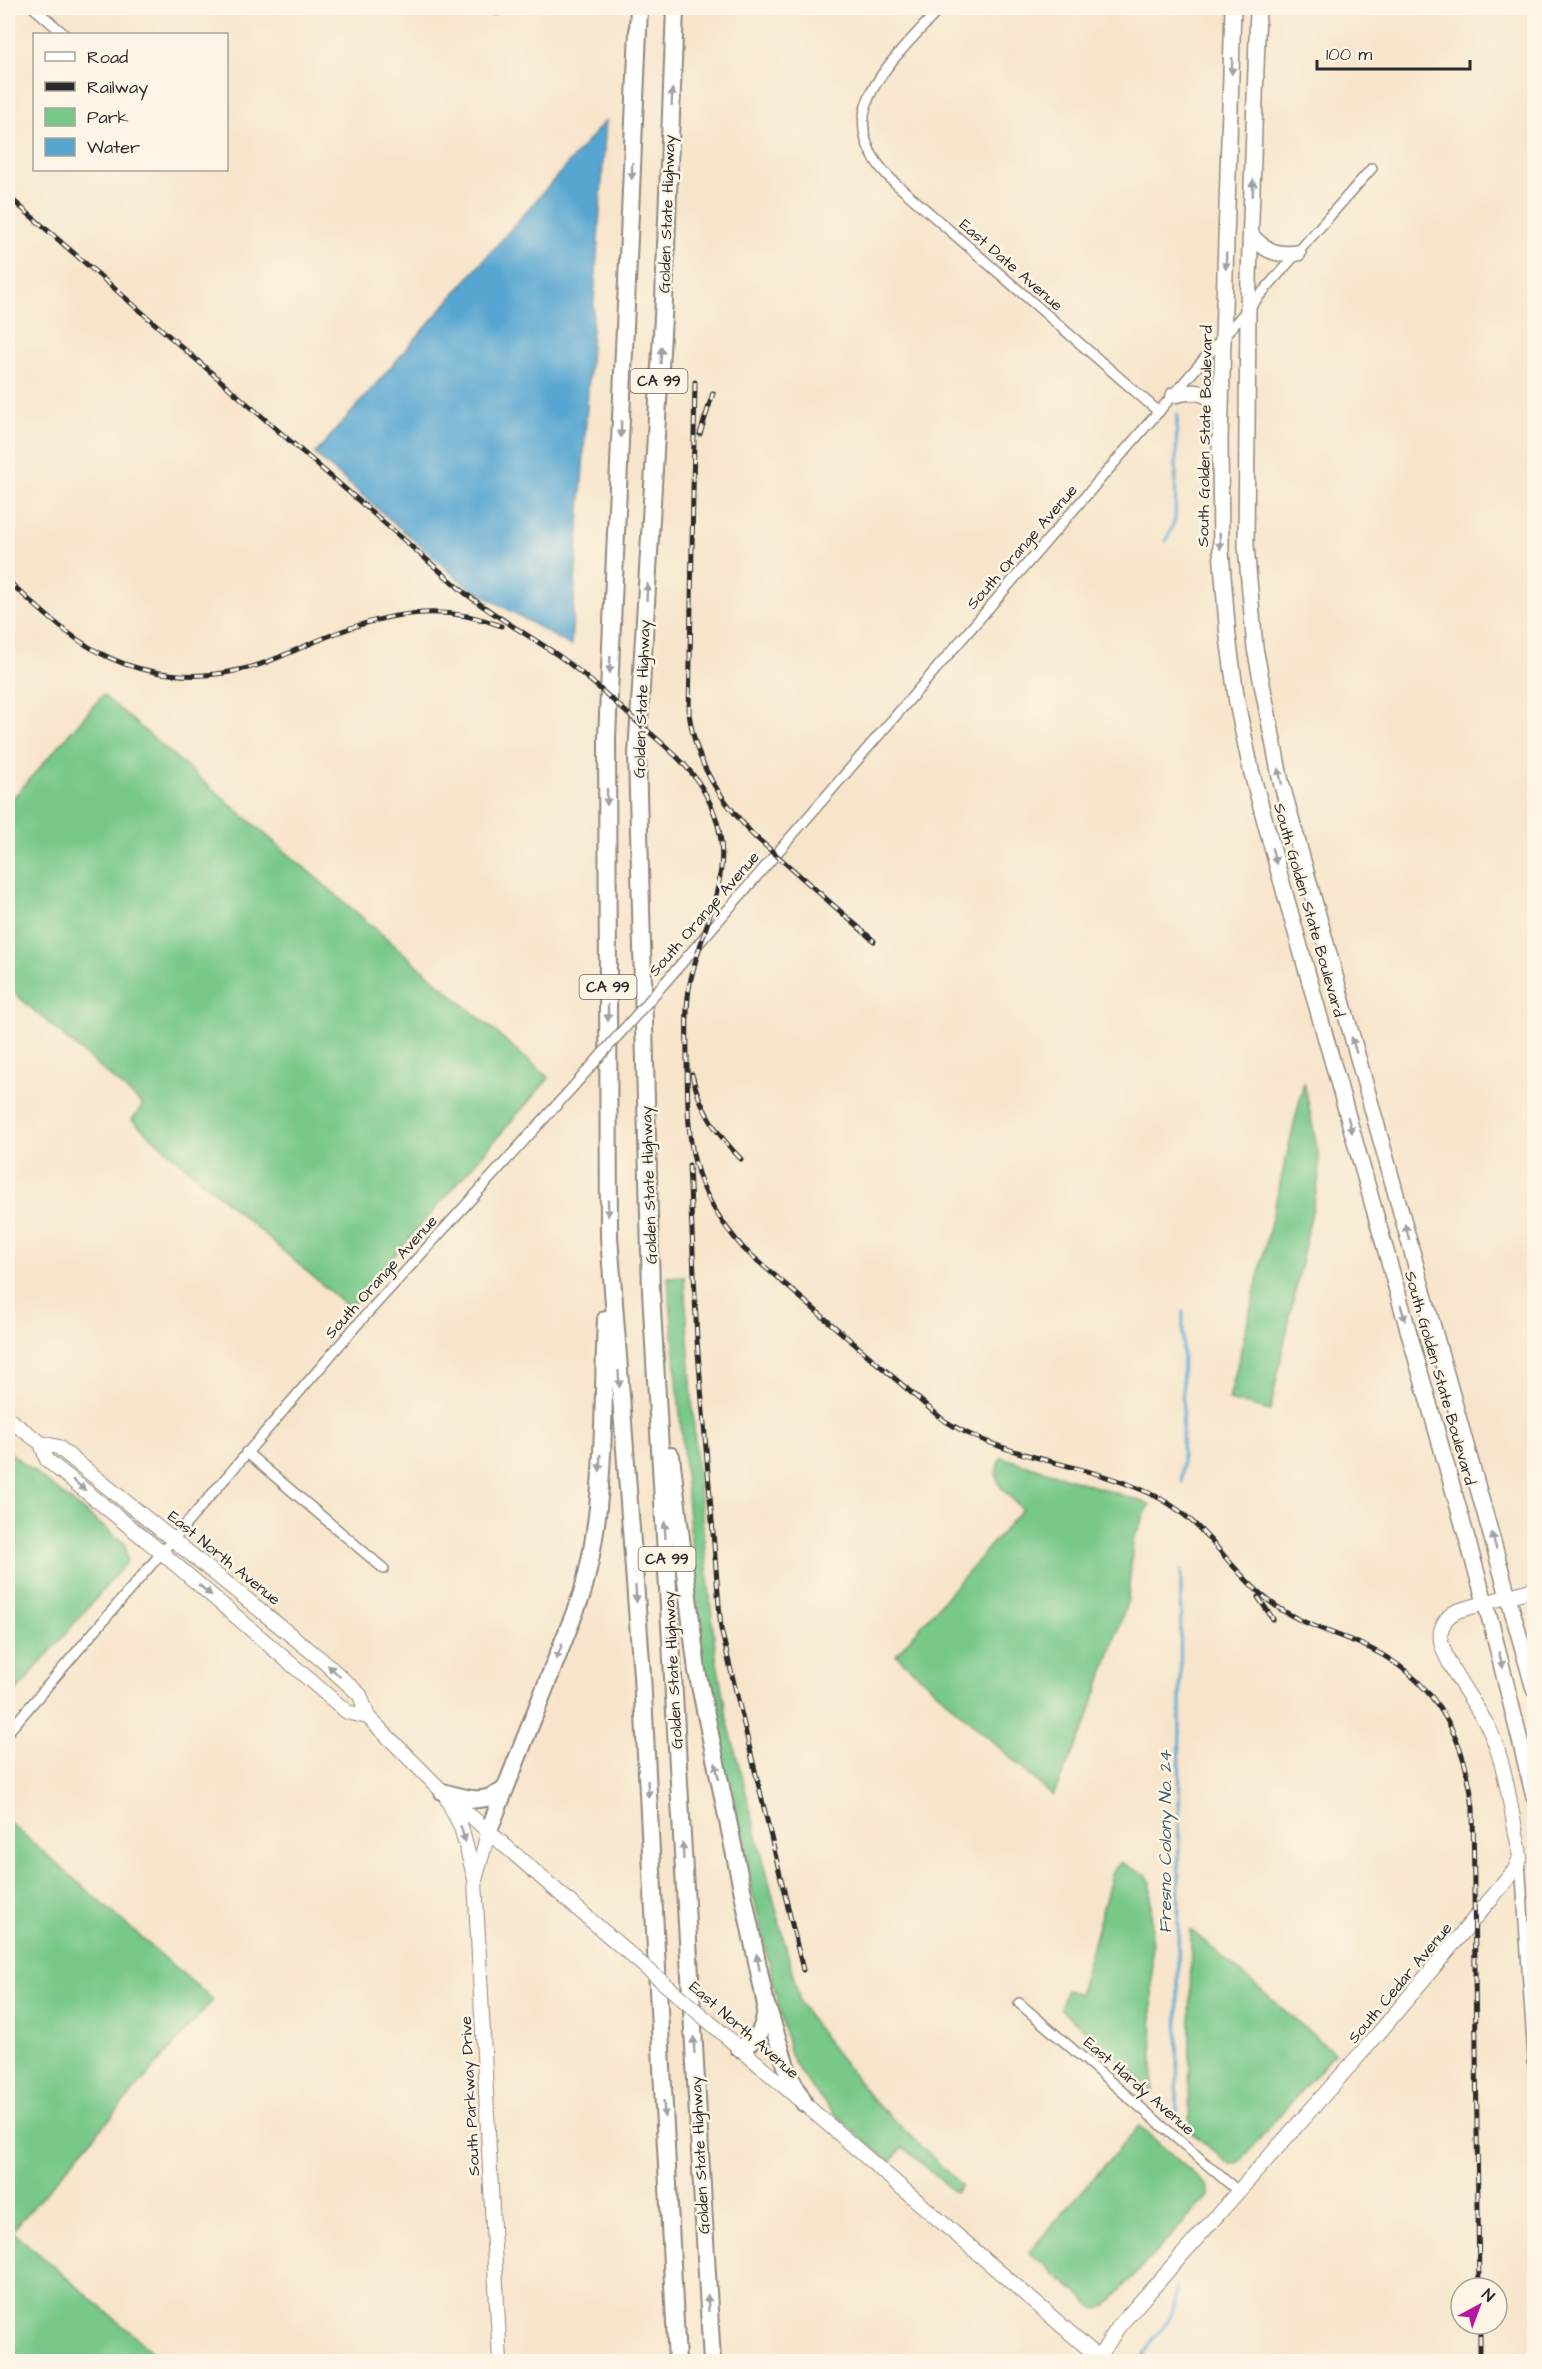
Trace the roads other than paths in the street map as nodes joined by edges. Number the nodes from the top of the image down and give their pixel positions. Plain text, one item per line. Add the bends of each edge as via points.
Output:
1 (34, 8) edge
2 (639, 8) edge
3 (675, 8) edge
4 (940, 8) edge
5 (1233, 8) edge
6 (1257, 8) edge
7 (63, 33) edge
8 (1372, 168) dead end
9 (1251, 236) junction
10 (1298, 253) junction
11 (1248, 309) junction
12 (1224, 336) junction
13 (1174, 395) junction
14 (1221, 407) junction
15 (1159, 412) junction
16 (609, 1237) junction
17 (651, 1291) junction
18 (8, 1419) edge
19 (41, 1443) junction
20 (246, 1452) junction
21 (173, 1538) junction
22 (161, 1552) junction
23 (384, 1569) dead end
24 (1534, 1589) edge
25 (1497, 1601) junction
26 (1534, 1689) edge
27 (368, 1717) junction
28 (8, 1732) edge
29 (505, 1789) junction
30 (443, 1791) junction
31 (1534, 1797) edge
32 (489, 1830) junction
33 (1520, 1859) junction
34 (475, 1880) junction
35 (1019, 2003) dead end
36 (766, 2005) junction
37 (739, 2048) junction
38 (1534, 2074) edge
39 (804, 2103) junction
40 (1239, 2192) junction
41 (1100, 2360) edge
42 (500, 2361) edge
43 (677, 2361) edge
44 (712, 2361) edge

1 - 7 street
2 -> 16 highway, Golden State Highway / CA 99 via 607,738
17 -> 3 highway, Golden State Highway / CA 99 via 637,755 664,300
4 - 15 street, East Date Avenue via 872,86 862,128 872,159 884,174
5 -> 12 main road, South Golden State Boulevard
9 -> 6 main road, South Golden State Boulevard
8 - 10 street, South Orange Avenue
9 - 10 main road via 1274,254
9 - 11 main road, South Golden State Boulevard
10 - 11 street, South Orange Avenue
11 - 12 street, South Orange Avenue
25 -> 11 main road, South Golden State Boulevard via 1269,728 1246,565
12 - 13 street, South Orange Avenue
12 - 14 main road, South Golden State Boulevard
13 - 14 main road via 1197,391
13 - 15 street, South Orange Avenue
14 -> 25 main road, South Golden State Boulevard via 1222,572 1242,730 1278,869
15 - 20 street, South Orange Avenue, bridge via 668,979
16 -> 29 highway via 593,1548 582,1594
16 -> 43 highway, Golden State Highway / CA 99 via 642,1675
36 -> 17 highway via 697,1671
44 -> 17 highway, Golden State Highway / CA 99
18 - 19 street, East North Avenue
19 - 21 street, East North Avenue via 58,1448
19 -> 22 street, East North Avenue via 48,1460
20 - 21 street, South Orange Avenue
20 - 23 street
21 - 22 street, South Orange Avenue
27 -> 21 street, East North Avenue via 360,1695 331,1668
22 -> 27 street, East North Avenue via 346,1712
22 - 28 street, South Orange Avenue
24 - 25 street
25 - 26 main road, South Golden State Boulevard
25 -> 31 main road, South Golden State Boulevard
25 - 33 street via 1457,1611 1447,1618 1442,1643 1493,1740
27 - 30 street, East North Avenue
29 - 30 highway via 496,1796 476,1800
29 - 32 highway
30 - 32 street, East North Avenue
30 -> 34 street via 460,1827
32 - 34 street, South Parkway Drive
32 - 37 street, East North Avenue, bridge
33 - 38 street
33 - 40 street, South Cedar Avenue via 1496,1895
34 - 42 street, South Parkway Drive
35 - 40 street, East Hardy Avenue
36 - 37 highway via 766,2022 760,2035
36 - 39 highway via 788,2072
37 - 39 street, East North Avenue
39 - 41 street, East North Avenue
40 - 41 street, South Cedar Avenue via 1119,2326

